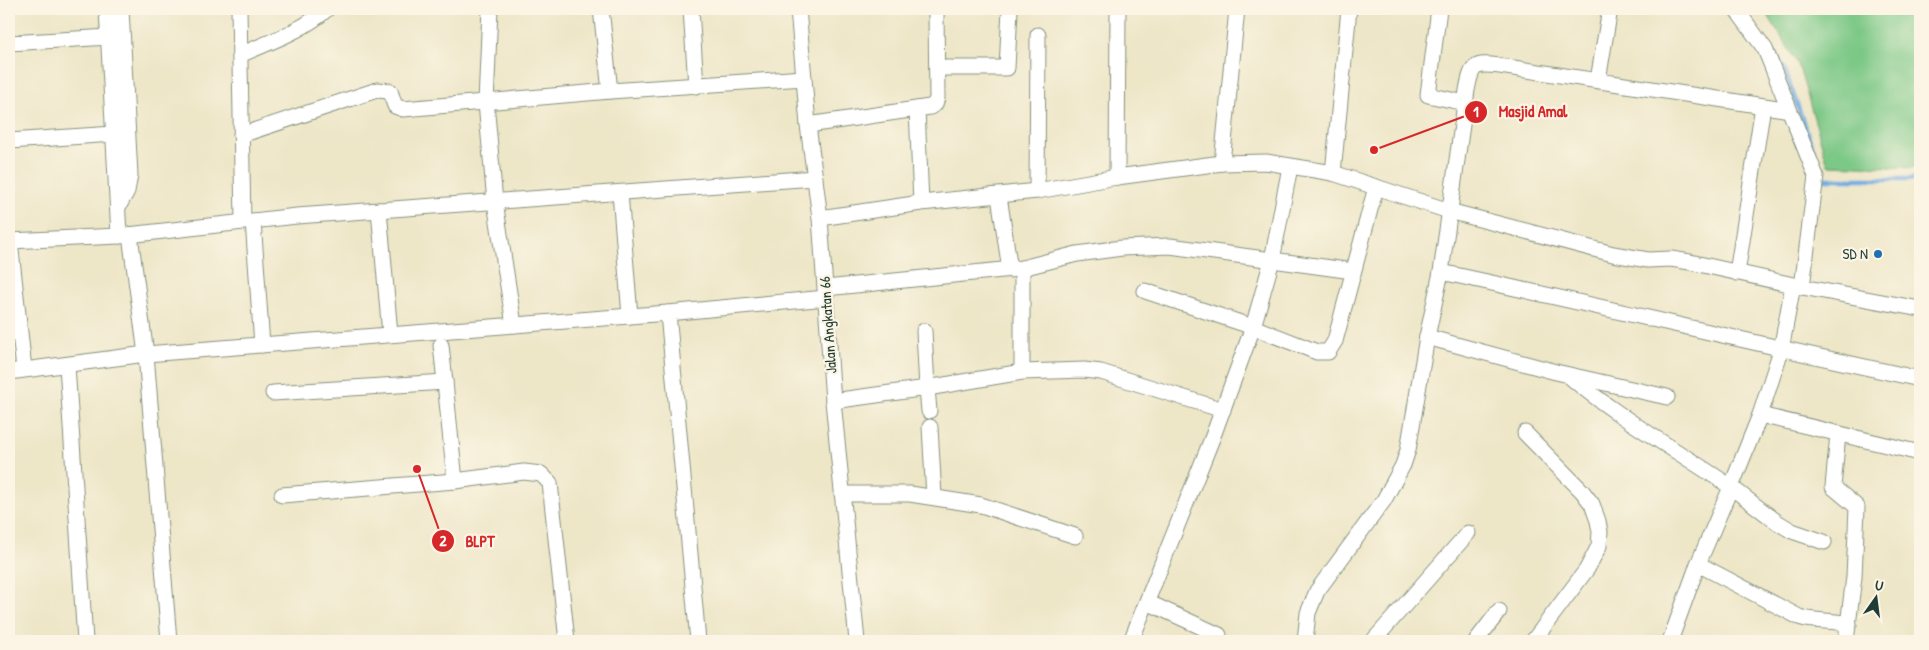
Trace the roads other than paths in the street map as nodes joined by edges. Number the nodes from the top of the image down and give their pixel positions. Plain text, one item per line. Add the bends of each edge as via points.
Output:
1 (107, 9) edge
2 (121, 9) edge
3 (239, 9) edge
4 (327, 9) edge
5 (490, 9) edge
6 (691, 9) edge
7 (798, 9) edge
8 (1010, 9) edge
9 (1118, 9) edge
10 (1237, 9) edge
11 (1349, 9) edge
12 (1439, 9) edge
13 (1610, 9) edge
14 (1736, 9) edge
15 (602, 11) edge
16 (936, 13) dead end
17 (1038, 35) dead end
18 (109, 37) junction
19 (9, 43) edge
20 (240, 55) junction
21 (937, 68) junction
22 (804, 78) junction
23 (1598, 80) junction
24 (696, 86) junction
25 (610, 91) junction
26 (486, 103) junction
27 (1465, 103) junction
28 (1763, 106) junction
29 (917, 108) junction
30 (1784, 109) dead end
31 (808, 125) junction
32 (114, 134) junction
33 (241, 135) junction
34 (9, 141) edge
35 (1222, 163) junction
36 (1290, 167) junction
37 (1333, 173) junction
38 (1117, 177) junction
39 (815, 178) junction
40 (1376, 187) junction
41 (1037, 192) junction
42 (620, 193) junction
43 (999, 196) junction
44 (495, 202) junction
45 (921, 203) junction
46 (118, 207) junction
47 (379, 210) junction
48 (1449, 211) junction
49 (820, 218) junction
50 (248, 221) junction
51 (125, 235) junction
52 (9, 241) edge
53 (1272, 260) junction
54 (1016, 269) junction
55 (1353, 271) junction
56 (1441, 272) junction
57 (1737, 273) junction
58 (1798, 286) junction
59 (1145, 290) dead end
60 (826, 293) junction
61 (1920, 309) edge
62 (668, 313) junction
63 (630, 316) junction
64 (514, 325) junction
65 (1253, 327) junction
66 (924, 331) dead end
67 (390, 334) junction
68 (440, 337) junction
69 (1427, 337) junction
70 (262, 345) junction
71 (1781, 350) junction
72 (146, 354) junction
73 (68, 365) junction
74 (24, 369) junction
75 (9, 372) edge
76 (1022, 372) junction
77 (1568, 375) junction
78 (1920, 379) edge
79 (445, 382) junction
80 (928, 388) junction
81 (273, 394) dead end
82 (1667, 397) dead end
83 (833, 401) junction
84 (1223, 410) junction
85 (929, 411) dead end
86 (1760, 415) junction
87 (930, 427) dead end
88 (1525, 433) dead end
89 (1838, 434) junction
90 (1920, 452) edge
91 (455, 480) junction
92 (1731, 487) junction
93 (842, 494) junction
94 (282, 495) dead end
95 (934, 497) junction
96 (1468, 533) dead end
97 (1075, 536) dead end
98 (1824, 542) dead end
99 (1698, 564) junction
100 (1147, 602) junction
101 (1499, 611) dead end
102 (1849, 624) junction
103 (1219, 635) dead end
104 (85, 641) edge
105 (169, 641) edge
106 (567, 641) edge
107 (698, 641) edge
108 (857, 641) edge
109 (1131, 641) edge
110 (1305, 641) edge
111 (1373, 641) edge
112 (1476, 641) edge
113 (1533, 641) edge
114 (1670, 641) edge
115 (1846, 641) edge

1 - 18 street
2 - 46 street via 130,175 127,191
3 - 20 street
4 - 20 street via 296,30
5 - 26 street
6 - 24 street
7 - 22 street, Jalan Angkatan 66
8 - 21 street via 1007,68
9 - 38 street
10 - 35 street
11 - 37 street
12 - 27 street via 1428,96
13 - 23 street
14 - 58 street via 1765,49 1816,176
15 - 25 street
16 - 21 street
17 - 41 street
18 - 19 street
18 - 32 street
20 - 33 street
21 - 29 street via 935,104
22 - 24 street
22 - 31 street, Jalan Angkatan 66
23 - 27 street via 1480,64 1472,70
23 - 28 street
24 - 25 street
25 - 26 street
26 - 33 street via 403,109 395,106 390,91 377,90
26 - 44 street
27 - 48 street
28 - 30 street
28 - 57 street
29 - 31 street
29 - 45 street
31 - 39 street, Jalan Angkatan 66
32 - 34 street
32 - 46 street
33 - 50 street
35 - 36 street via 1266,162
35 - 38 street
36 - 37 street
36 - 53 street
37 - 40 street
38 - 41 street
39 - 42 street
39 - 49 street, Jalan Angkatan 66
40 - 48 street
40 - 55 street
41 - 43 street
42 - 44 street
42 - 63 street
43 - 45 street
43 - 54 street
44 - 47 street
44 - 64 street
45 - 49 street
46 - 51 street
47 - 50 street
47 - 67 street
48 - 56 street
48 - 57 street via 1613,254 1681,261
49 - 60 street, Jalan Angkatan 66
50 - 51 street
50 - 70 street
51 - 52 street
51 - 72 street
52 - 74 street
53 - 54 street via 1170,246 1086,253
53 - 55 street
53 - 65 street
54 - 60 street
54 - 76 street
55 - 65 street via 1335,341 1328,352 1317,352
56 - 69 street
56 - 71 street
57 - 58 street
58 - 61 street
58 - 71 street
59 - 65 street
60 - 62 street
60 - 83 street, Jalan Angkatan 66
62 - 63 street
62 - 107 street
63 - 64 street
64 - 68 street
65 - 84 street
66 - 80 street
67 - 68 street
67 - 70 street
68 - 79 street
69 - 77 street
69 - 110 street via 1403,465 1384,500 1317,592 1308,613
70 - 72 street
71 - 78 street
71 - 86 street
72 - 73 street
72 - 105 street
73 - 74 street
73 - 104 street
74 - 75 street
76 - 80 street
76 - 84 street via 1101,372
77 - 82 street
77 - 92 street via 1602,403
79 - 81 street
79 - 91 street
80 - 83 street
80 - 85 street
83 - 93 street, Jalan Angkatan 66
84 - 100 street
86 - 89 street
86 - 92 street
87 - 95 street
88 - 113 street via 1582,490 1592,504 1600,532 1599,546 1587,569
89 - 90 street
89 - 102 street via 1833,487 1857,507
91 - 94 street
91 - 106 street via 524,472 541,474 550,483
92 - 98 street via 1792,531
92 - 99 street
93 - 95 street
93 - 108 street, Jalan Angkatan 66
95 - 97 street via 981,505
96 - 111 street
99 - 102 street via 1799,617
99 - 114 street
100 - 103 street
100 - 109 street
101 - 112 street
102 - 115 street

